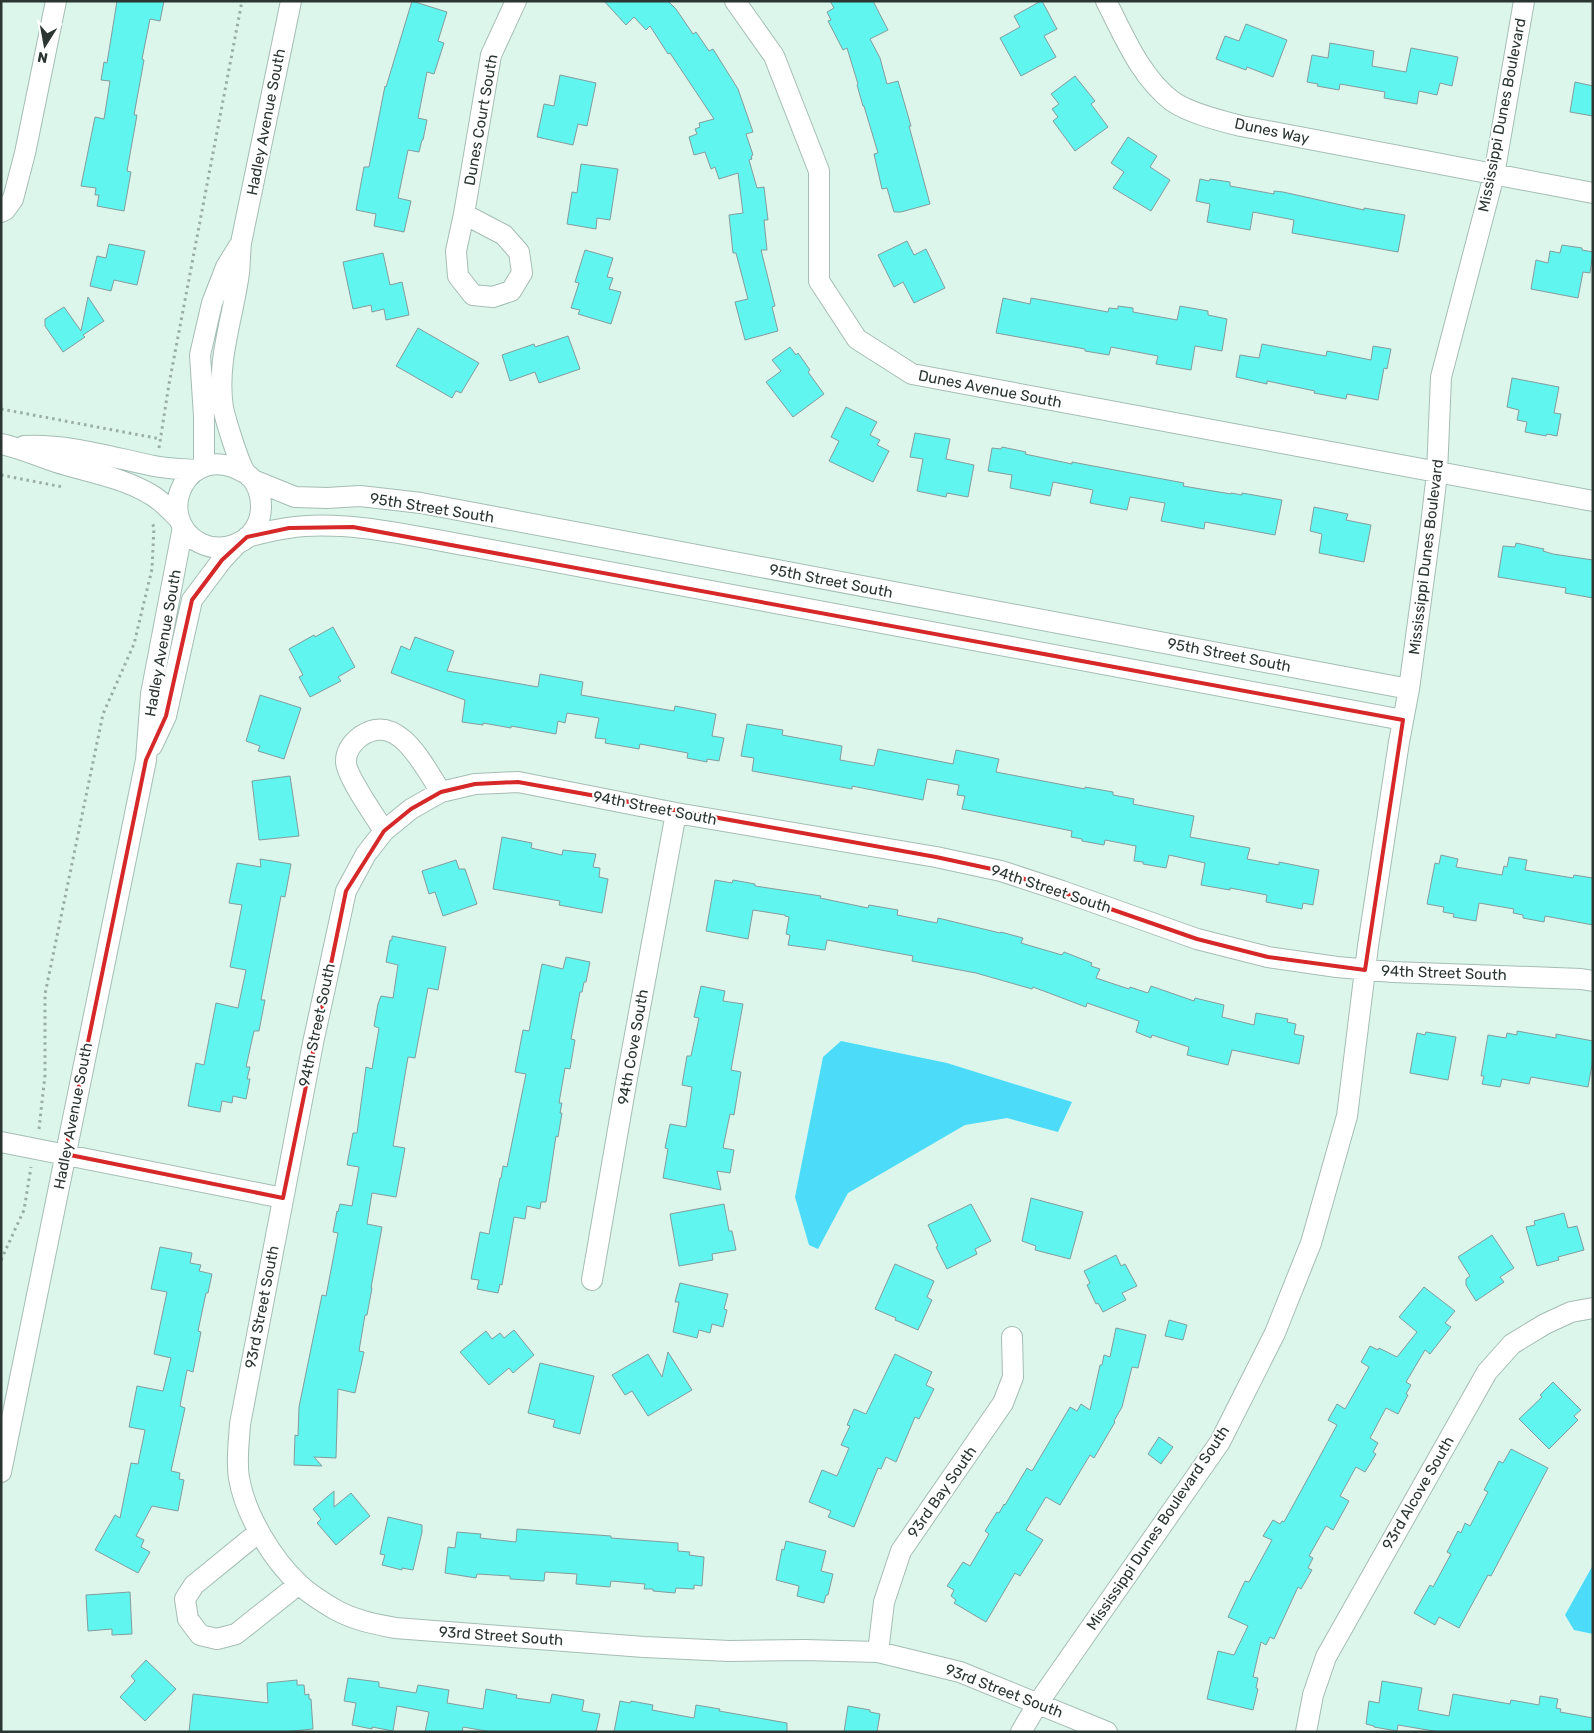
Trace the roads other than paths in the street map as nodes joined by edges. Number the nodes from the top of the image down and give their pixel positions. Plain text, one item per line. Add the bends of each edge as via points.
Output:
1 (56, 1) edge
2 (291, 1) edge
3 (516, 1) edge
4 (735, 1) edge
5 (1106, 1) edge
6 (1524, 1) edge
7 (1494, 175) junction
8 (1593, 194) edge
9 (6, 206) edge
10 (464, 214) dead end
11 (241, 243) junction
12 (7, 445) edge
13 (200, 467) junction
14 (1437, 473) junction
15 (249, 476) junction
16 (1593, 501) edge
17 (181, 523) junction
18 (243, 540) junction
19 (1410, 688) junction
20 (1403, 720) junction
21 (146, 760) junction
22 (441, 792) junction
23 (676, 813) junction
24 (384, 832) junction
25 (1365, 970) junction
26 (1593, 982) edge
27 (1347, 1116) joint
28 (1, 1142) edge
29 (65, 1154) junction
30 (283, 1198) junction
31 (592, 1280) dead end
32 (1593, 1308) edge
33 (1012, 1337) dead end
34 (1, 1472) edge
35 (259, 1532) junction
36 (299, 1584) junction
37 (878, 1652) junction
38 (1038, 1703) junction
39 (1021, 1732) edge
40 (1107, 1732) edge
41 (1306, 1732) edge

1 - 9 street via 25,153
2 - 11 street, Hadley Avenue South
3 - 10 street, Dunes Court South via 491,55
4 - 14 street, Dunes Avenue South via 774,56 819,171 819,280 857,339 912,374
5 - 7 street, Dunes Way via 1150,79 1173,102 1206,117
6 - 7 street, Mississippi Dunes Boulevard
7 - 8 street, Dunes Way
7 - 14 street, Mississippi Dunes Boulevard via 1441,377
11 - 13 street, Hadley Avenue South via 226,267 204,331 200,355 204,416
11 - 15 street, Hadley Avenue South via 221,382 224,408
12 - 13 street via 49,445 157,466
12 - 17 street via 114,477 161,501
13 - 15 street via 227,465
13 - 17 street via 180,491 177,510
14 - 16 street, Dunes Avenue South
14 - 19 street, Mississippi Dunes Boulevard
15 - 18 street via 261,499 261,510 254,530
15 - 19 street, 95th Street South via 295,496 360,496 421,503
17 - 18 street via 198,542 208,546 228,547
17 - 21 street, Hadley Avenue South via 151,694
18 - 20 street, 95th Street South via 289,528 353,527
18 - 21 street, Hadley Avenue South via 222,560 192,600 166,716
19 - 20 street, Mississippi Dunes Boulevard
20 - 25 street, Mississippi Dunes Boulevard
21 - 29 street, Hadley Avenue South
22 - 23 street, 94th Street South via 474,784 518,782
22 - 24 street, 94th Street South via 411,809
22 - 24 street via 417,755 391,731 370,731 352,742 345,762
23 - 25 street, 94th Street South via 1001,871 1197,939 1268,957
23 - 31 street, 94th Cove South
24 - 30 street, 94th Street South via 366,854 346,891
25 - 26 street, 94th Street South
25 - 27 street, Mississippi Dunes Boulevard
27 - 38 street, Mississippi Dunes Boulevard South via 1311,1243 1275,1333 1220,1442
28 - 29 street
29 - 30 street
29 - 34 street, Hadley Avenue South
30 - 35 street, 93rd Street South via 240,1424 241,1484
32 - 41 street, 93rd Alcove South via 1572,1312 1545,1324 1512,1344 1487,1372 1326,1657 1313,1695
33 - 37 street, 93rd Bay South via 1013,1377 1003,1403 901,1551 884,1602
35 - 36 street, 93rd Street South via 278,1561
35 - 36 street via 194,1584 185,1599 188,1619 200,1635 218,1639 236,1634
36 - 37 street, 93rd Street South via 338,1611 395,1628 644,1647
37 - 38 street, 93rd Street South via 960,1672
38 - 39 street, Mississippi Dunes Boulevard South
38 - 40 street, 93rd Street South

